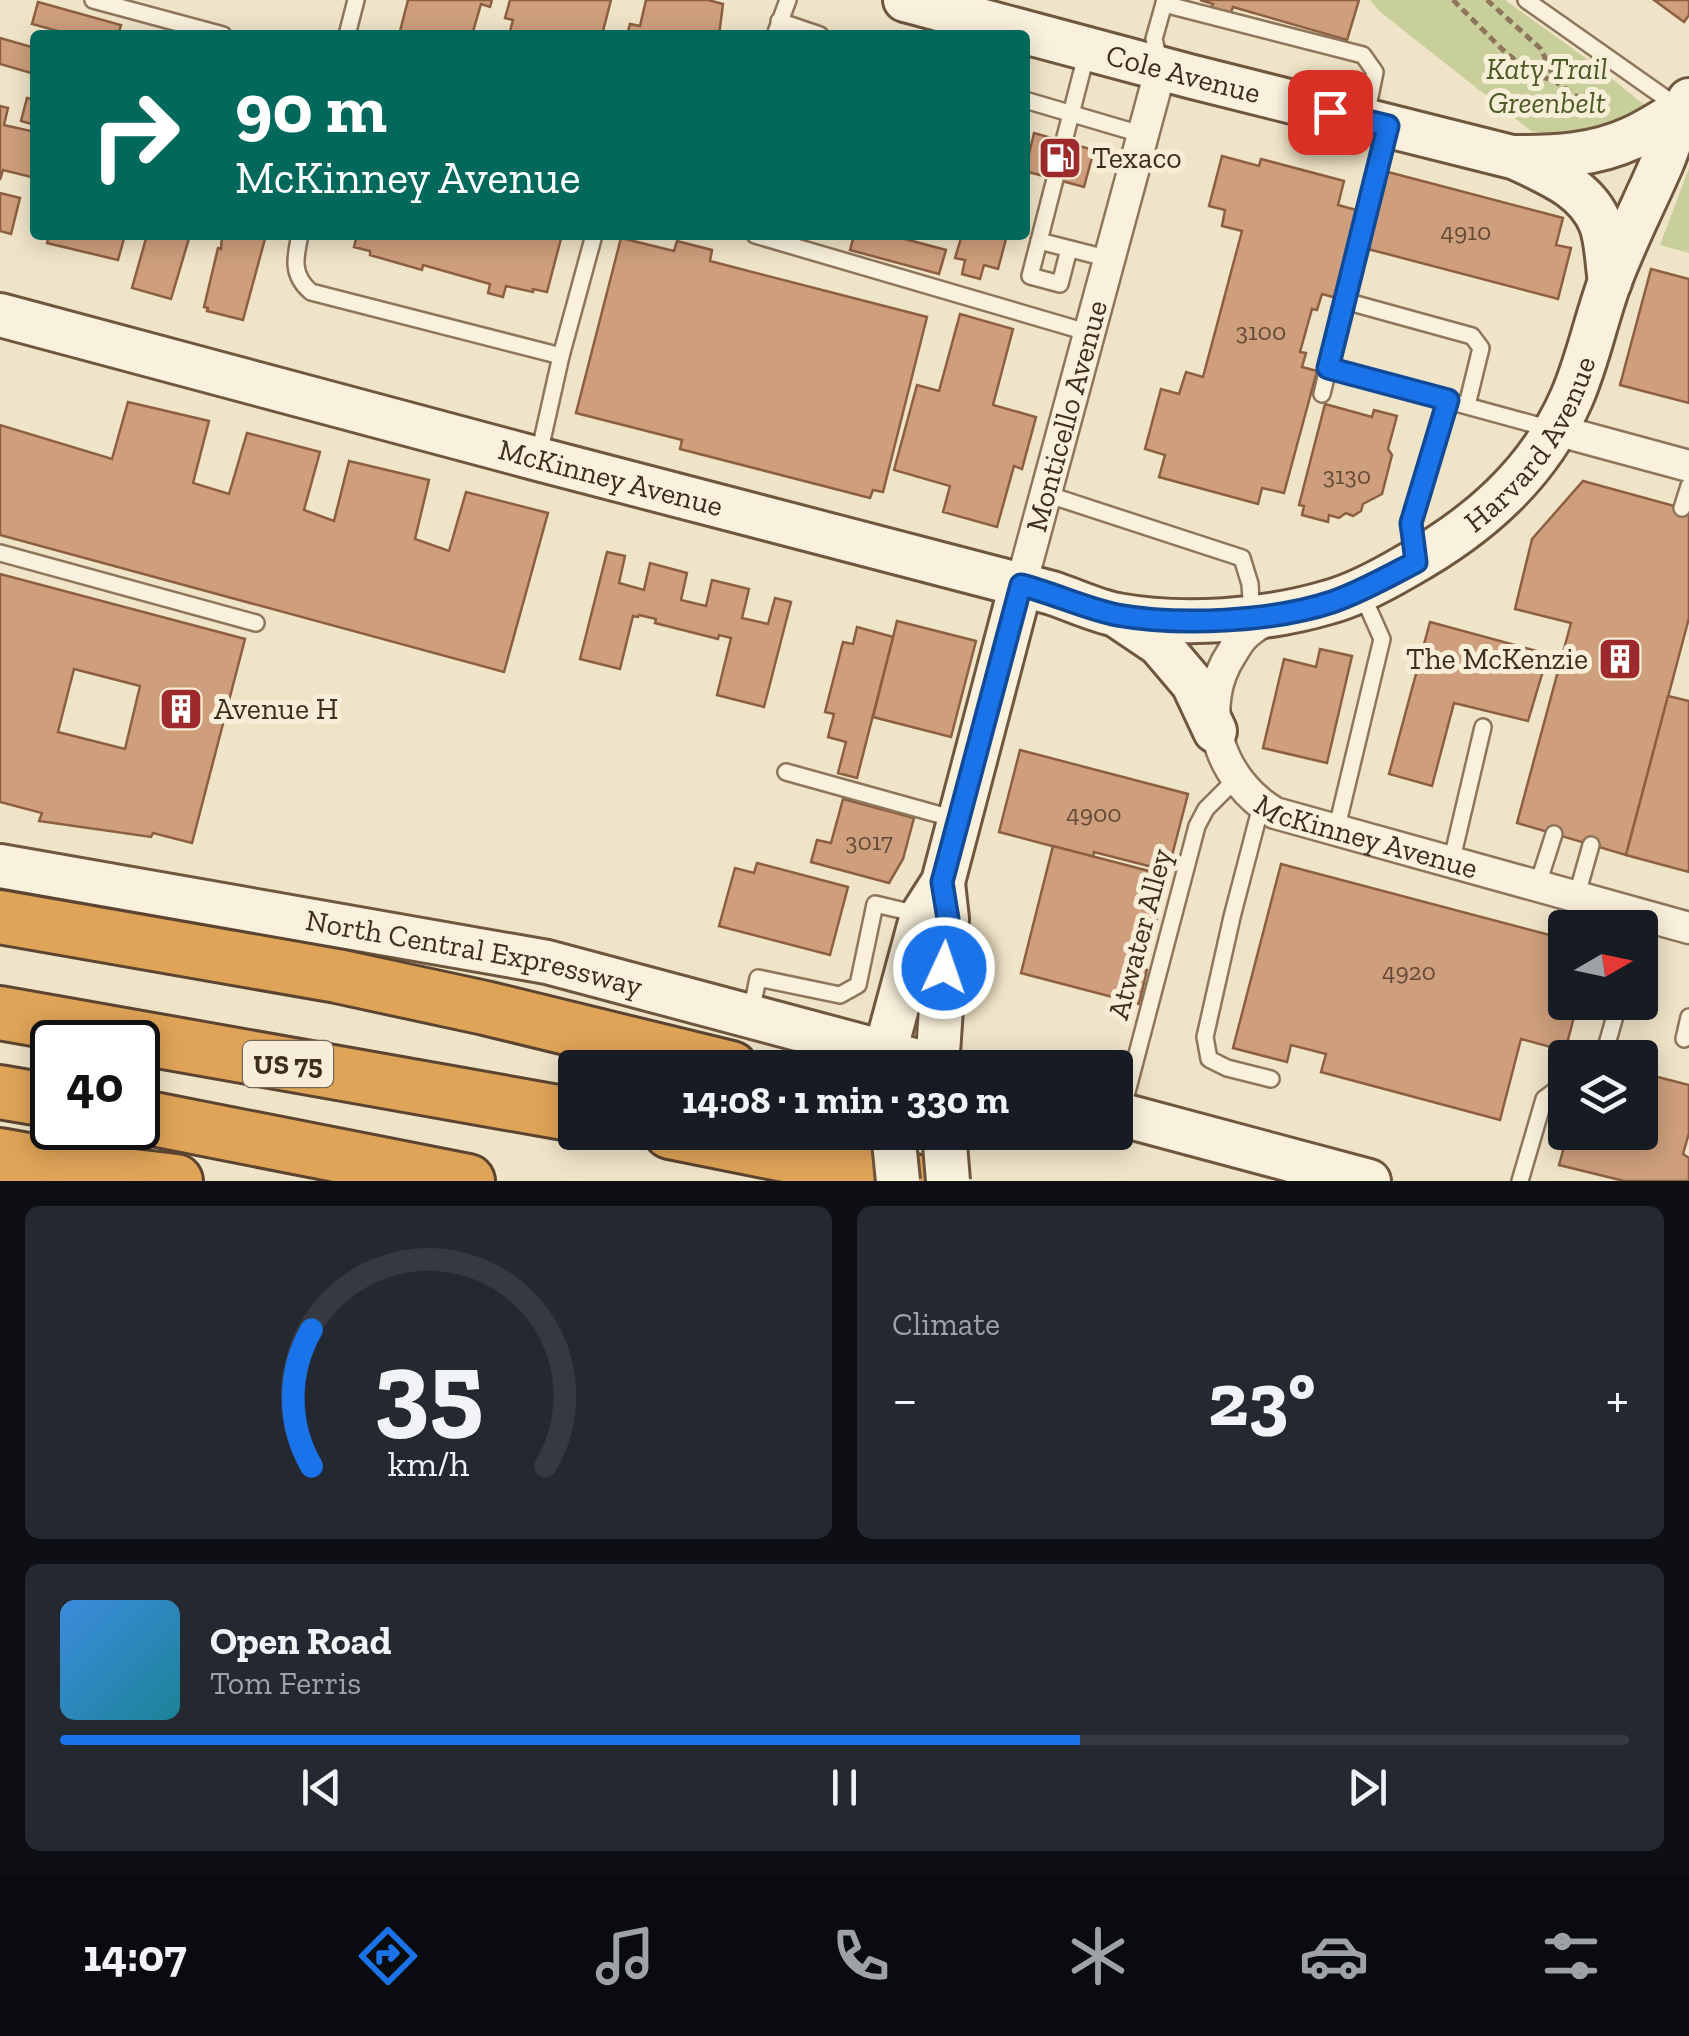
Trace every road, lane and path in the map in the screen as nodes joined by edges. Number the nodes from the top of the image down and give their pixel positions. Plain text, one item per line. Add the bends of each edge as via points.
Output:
1 (93, 0) edge
2 (356, 0) edge
3 (788, 0) edge
4 (905, 0) edge
5 (1453, 0) edge
6 (1486, 0) edge
7 (1526, 0) edge
8 (1164, 2) edge
9 (971, 8) edge
10 (777, 28) edge
11 (204, 30) edge
12 (349, 30) edge
13 (1088, 48) junction
14 (1161, 68) junction
15 (1556, 82) junction
16 (1030, 101) edge
17 (1687, 109) edge
18 (1072, 114) junction
19 (1376, 123) junction
20 (1619, 126) junction
21 (1144, 136) junction
22 (1064, 142) dead end
23 (1512, 157) junction
24 (1055, 180) dead end
25 (299, 240) edge
26 (593, 240) edge
27 (773, 240) edge
28 (1040, 241) junction
29 (1069, 249) junction
30 (1110, 259) junction
31 (1610, 282) junction
32 (1345, 301) junction
33 (0, 315) edge
34 (1090, 333) junction
35 (561, 356) junction
36 (1328, 368) junction
37 (1322, 394) dead end
38 (1448, 400) junction
39 (1467, 405) junction
40 (1556, 430) junction
41 (538, 459) junction
42 (1689, 466) edge
43 (1689, 486) edge
44 (1046, 494) junction
45 (1682, 508) dead end
46 (0, 552) edge
47 (1416, 562) junction
48 (1021, 585) junction
49 (1361, 590) junction
50 (1116, 614) junction
51 (1250, 617) junction
52 (256, 622) dead end
53 (1483, 727) dead end
54 (1216, 732) junction
55 (786, 772) dead end
56 (1236, 779) junction
57 (1262, 806) junction
58 (959, 820) junction
59 (1336, 831) junction
60 (1554, 834) dead end
61 (1591, 845) dead end
62 (1451, 863) junction
63 (0, 866) edge
64 (1538, 888) junction
65 (1576, 898) junction
66 (932, 899) junction
67 (1608, 910) edge
68 (0, 918) edge
69 (1658, 924) edge
70 (1689, 928) edge
71 (0, 1013) edge
72 (750, 1016) junction
73 (1689, 1017) edge
74 (1684, 1039) dead end
75 (657, 1050) edge
76 (855, 1050) edge
77 (889, 1050) edge
78 (940, 1050) edge
79 (1133, 1059) edge
80 (1270, 1080) dead end
81 (0, 1092) edge
82 (1548, 1096) edge
83 (30, 1097) edge
84 (558, 1112) edge
85 (1133, 1118) edge
86 (160, 1120) edge
87 (760, 1150) edge
88 (895, 1150) edge
89 (905, 1150) edge
90 (945, 1150) edge
91 (0, 1156) edge
92 (176, 1181) edge
93 (468, 1181) edge
94 (898, 1181) edge
95 (914, 1181) edge
96 (948, 1181) edge
97 (1369, 1181) edge
98 (1520, 1181) edge

1 - 11 lane
2 - 12 lane
3 - 10 lane
4 - 9 street, Cole Avenue
5 - 15 path via 1505,52
6 - 15 path via 1540,49
7 - 17 lane
8 - 14 lane via 1154,39
8 - 19 lane via 1363,55 1375,72
9 - 13 street, Cole Avenue
13 - 14 street, Cole Avenue
13 - 18 lane
14 - 19 street, Cole Avenue
14 - 21 street, Monticello Avenue
15 - 20 path
16 - 18 lane
17 - 20 street
17 - 31 street, Harvard Avenue
18 - 21 lane
18 - 22 lane
19 - 23 street, Cole Avenue
19 - 32 lane
20 - 23 street, Cole Avenue via 1604,149
21 - 30 street, Monticello Avenue
23 - 31 street via 1579,192 1593,208
24 - 28 lane
25 - 35 lane via 295,270 311,292
26 - 35 lane
27 - 34 lane
28 - 29 lane
28 - 29 lane via 1030,276 1060,284
29 - 30 lane
30 - 34 street, Monticello Avenue
31 - 40 street, Harvard Avenue
32 - 36 lane
32 - 39 lane via 1472,336 1482,348
33 - 41 street, McKinney Avenue
34 - 44 street, Monticello Avenue
35 - 41 lane
36 - 37 lane
36 - 38 lane
38 - 39 lane
38 - 47 lane via 1411,523
39 - 40 lane
40 - 42 street
40 - 47 street, Harvard Avenue via 1509,491
41 - 48 street, McKinney Avenue
43 - 45 lane
44 - 48 street, Monticello Avenue
44 - 51 lane via 1242,558
46 - 52 lane
47 - 49 street, Harvard Avenue
48 - 50 street, McKinney Avenue
48 - 58 street, Monticello Avenue
49 - 51 street, Harvard Avenue
49 - 59 lane via 1382,639
50 - 51 street, McKinney Avenue
50 - 54 street via 1159,644 1192,684
51 - 54 street, McKinney Avenue via 1214,697
53 - 62 lane
54 - 56 street, McKinney Avenue
55 - 58 lane
56 - 57 street, McKinney Avenue
56 - 79 lane, Atwater Alley via 1197,826
57 - 59 street, McKinney Avenue
57 - 80 lane via 1204,1037 1208,1059
58 - 66 street, Monticello Avenue
59 - 62 street, McKinney Avenue
60 - 64 lane
61 - 65 lane
62 - 64 street, McKinney Avenue
63 - 72 street, North Central Expressway via 546,962
64 - 65 street, McKinney Avenue
65 - 67 street, McKinney Avenue
66 - 72 lane via 875,904 858,986 840,995 758,978
66 - 77 street, Monticello Avenue
66 - 78 street, Monticello Avenue via 948,919
68 - 75 highway via 337,976
69 - 70 street, McKinney Avenue
71 - 84 highway, US 75
72 - 76 street, North Central Expressway
73 - 74 lane
81 - 83 highway
82 - 98 lane
85 - 97 street
86 - 93 highway
87 - 95 highway
88 - 94 street, bridge
89 - 96 highway
90 - 96 street, bridge
91 - 92 highway

